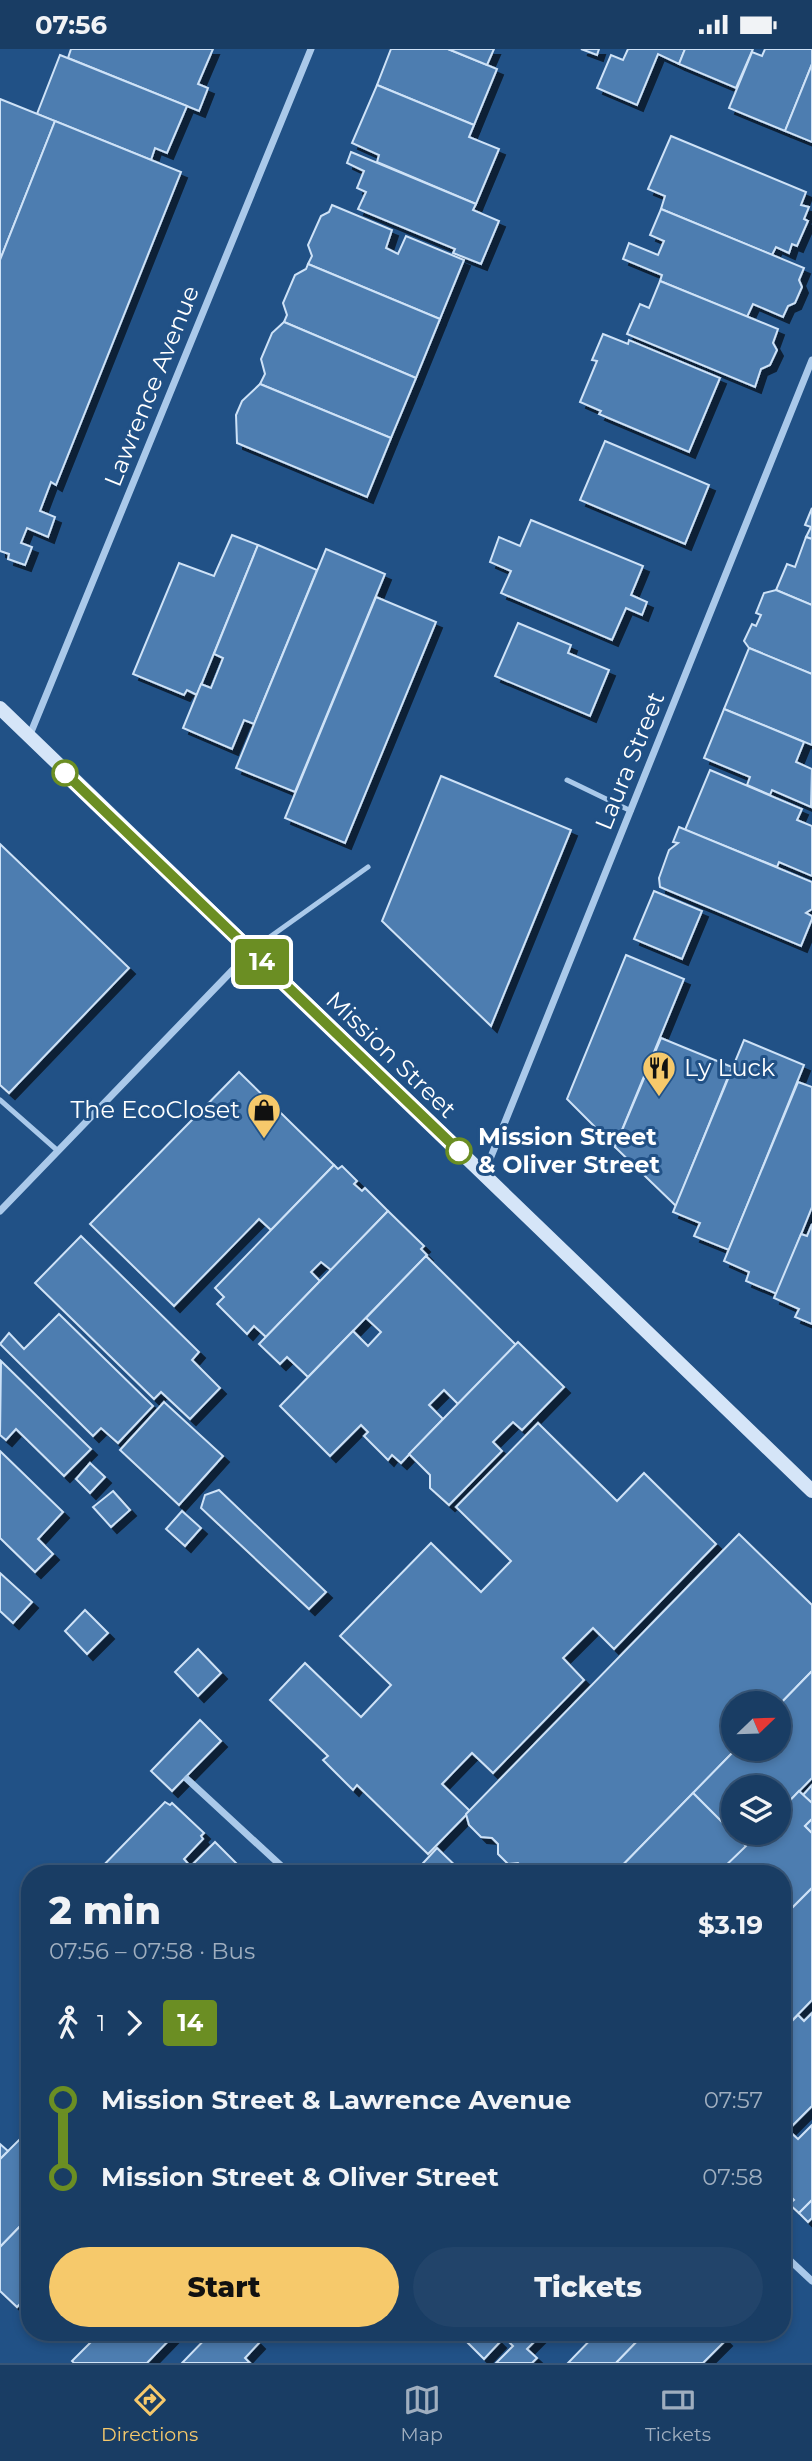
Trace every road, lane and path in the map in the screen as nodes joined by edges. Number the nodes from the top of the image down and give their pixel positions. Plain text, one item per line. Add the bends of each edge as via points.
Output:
1 (310, 49) edge
2 (812, 360) edge
3 (0, 708) edge
4 (29, 737) junction
5 (567, 780) dead end
6 (631, 811) junction
7 (368, 867) dead end
8 (251, 951) junction
9 (0, 1100) edge
10 (58, 1151) junction
11 (484, 1175) junction
12 (0, 1211) edge
13 (812, 1491) edge
14 (187, 1779) dead end
15 (280, 1865) edge
16 (791, 2261) edge
17 (812, 2281) edge

1 - 4 street, Lawrence Avenue
2 - 6 street, Laura Street
3 - 4 main road, Mission Street
4 - 8 main road, Mission Street
5 - 6 lane
6 - 11 street, Laura Street
7 - 8 lane
8 - 10 street
8 - 11 main road, Mission Street
9 - 10 lane
10 - 12 street
11 - 13 main road, Mission Street
14 - 15 street
16 - 17 street

